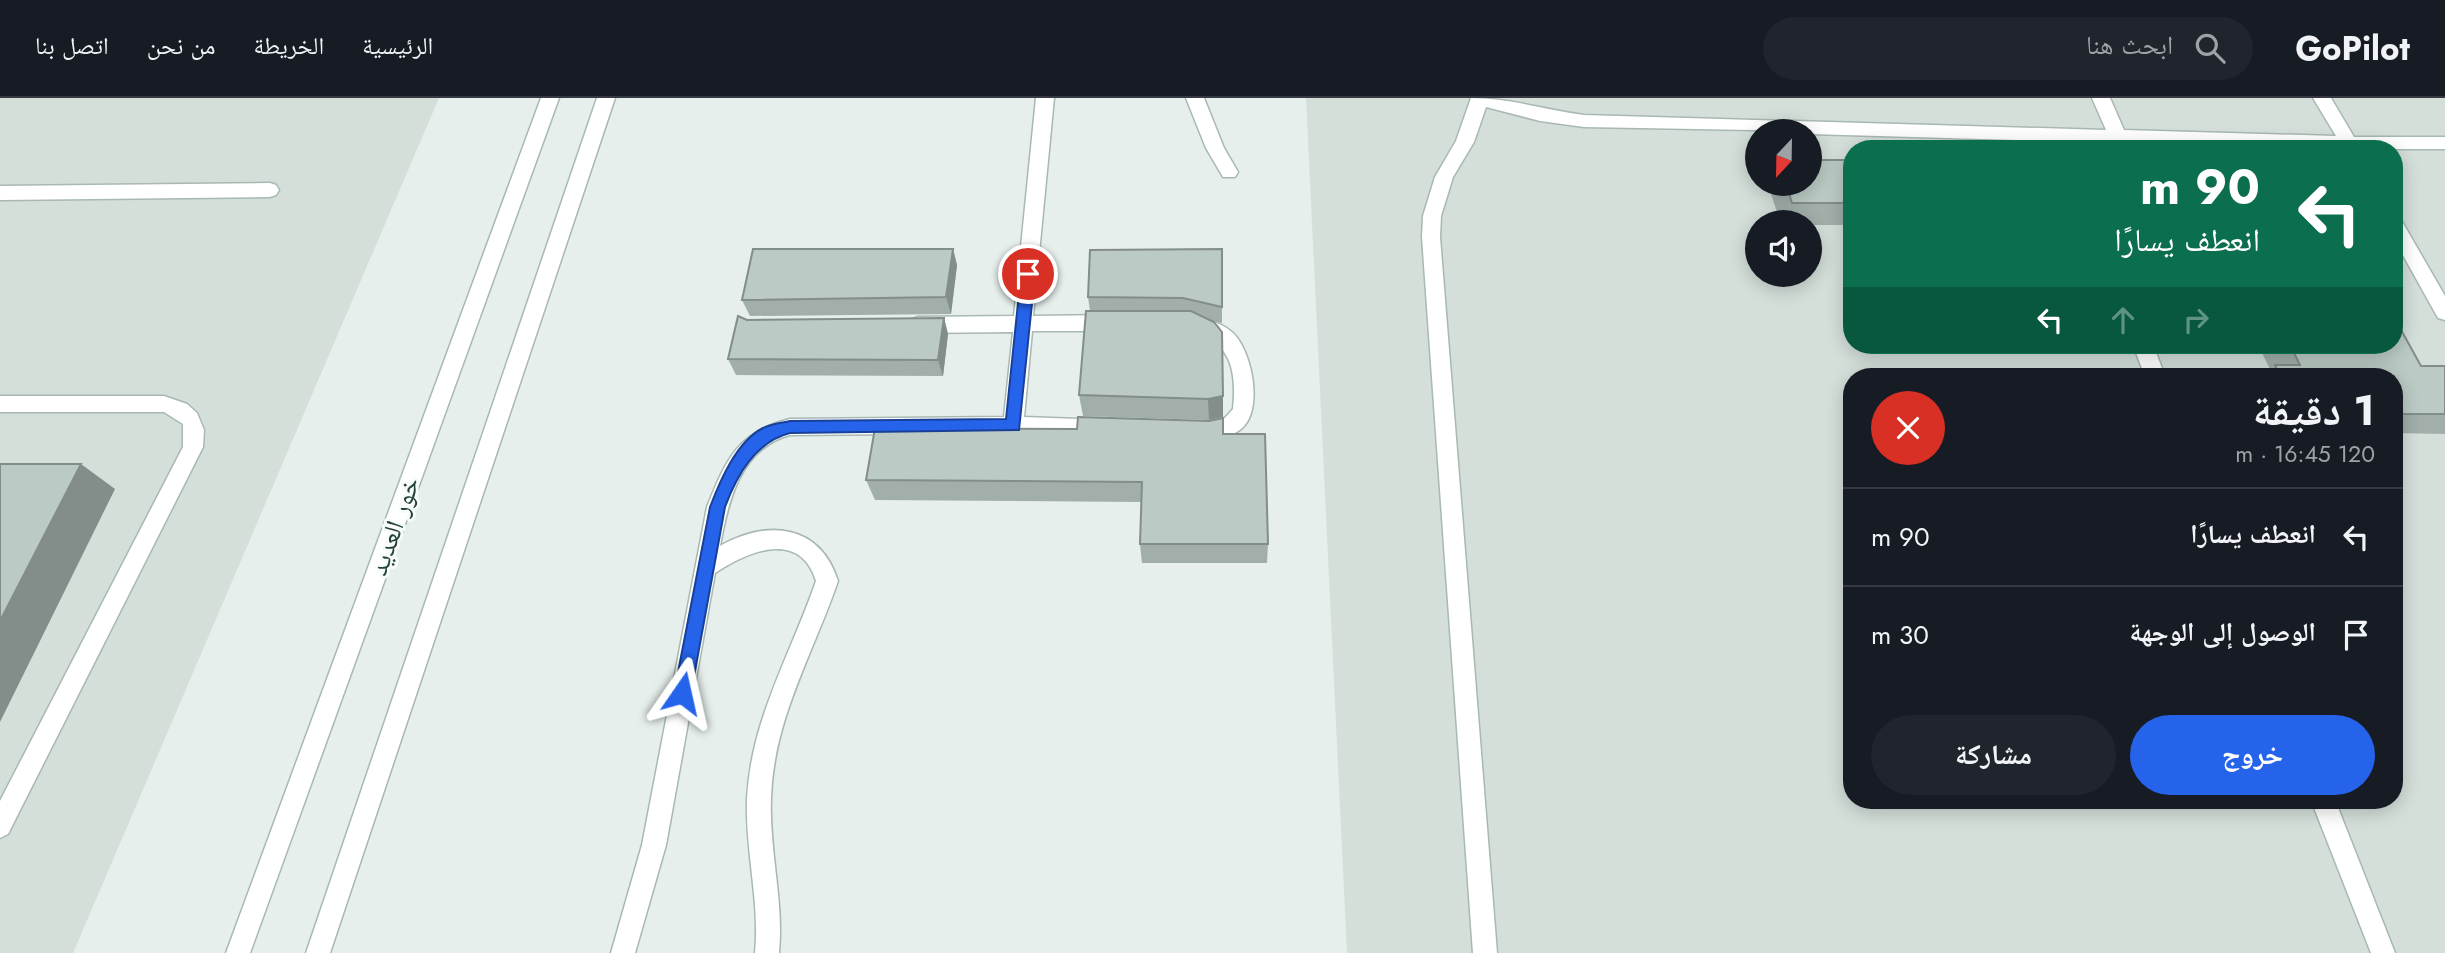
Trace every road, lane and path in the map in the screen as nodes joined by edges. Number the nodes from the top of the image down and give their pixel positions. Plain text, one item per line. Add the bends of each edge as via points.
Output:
1 (550, 98) edge
2 (606, 98) edge
3 (1045, 98) edge
4 (1195, 98) edge
5 (2101, 98) edge
6 (2322, 98) edge
7 (1480, 99) edge
8 (2118, 136) junction
9 (2017, 140) edge
10 (2081, 140) edge
11 (2211, 140) edge
12 (2346, 140) edge
13 (2445, 143) edge
14 (2403, 144) edge
15 (1229, 172) dead end
16 (270, 190) dead end
17 (0, 193) edge
18 (2403, 239) edge
19 (2445, 313) edge
20 (1140, 323) edge
21 (1179, 323) edge
22 (1023, 324) junction
23 (902, 325) edge
24 (0, 404) edge
25 (1013, 425) junction
26 (1125, 428) edge
27 (1181, 430) edge
28 (706, 567) junction
29 (2327, 809) edge
30 (0, 826) edge
31 (238, 953) edge
32 (318, 953) edge
33 (623, 953) edge
34 (767, 953) edge
35 (1485, 953) edge
36 (2383, 953) edge

1 - 31 street, خور العديد
2 - 32 street
3 - 22 street
4 - 15 street
5 - 8 street
6 - 12 street
7 - 9 street via 1584,121
7 - 35 street via 1465,142 1444,177 1431,237
8 - 10 street
8 - 11 street
13 - 14 street
16 - 17 street
18 - 19 street
20 - 22 street
21 - 27 street via 1209,327 1234,348 1240,358 1245,406 1228,427
22 - 23 street
22 - 25 street
24 - 30 street via 164,404 192,418 196,432 193,447
25 - 26 street
25 - 28 street via 790,427 768,433 752,446 726,484
28 - 33 street via 654,845
28 - 34 street via 754,543 790,541 817,555 827,581 783,686 763,765 759,798 770,910
29 - 36 street

